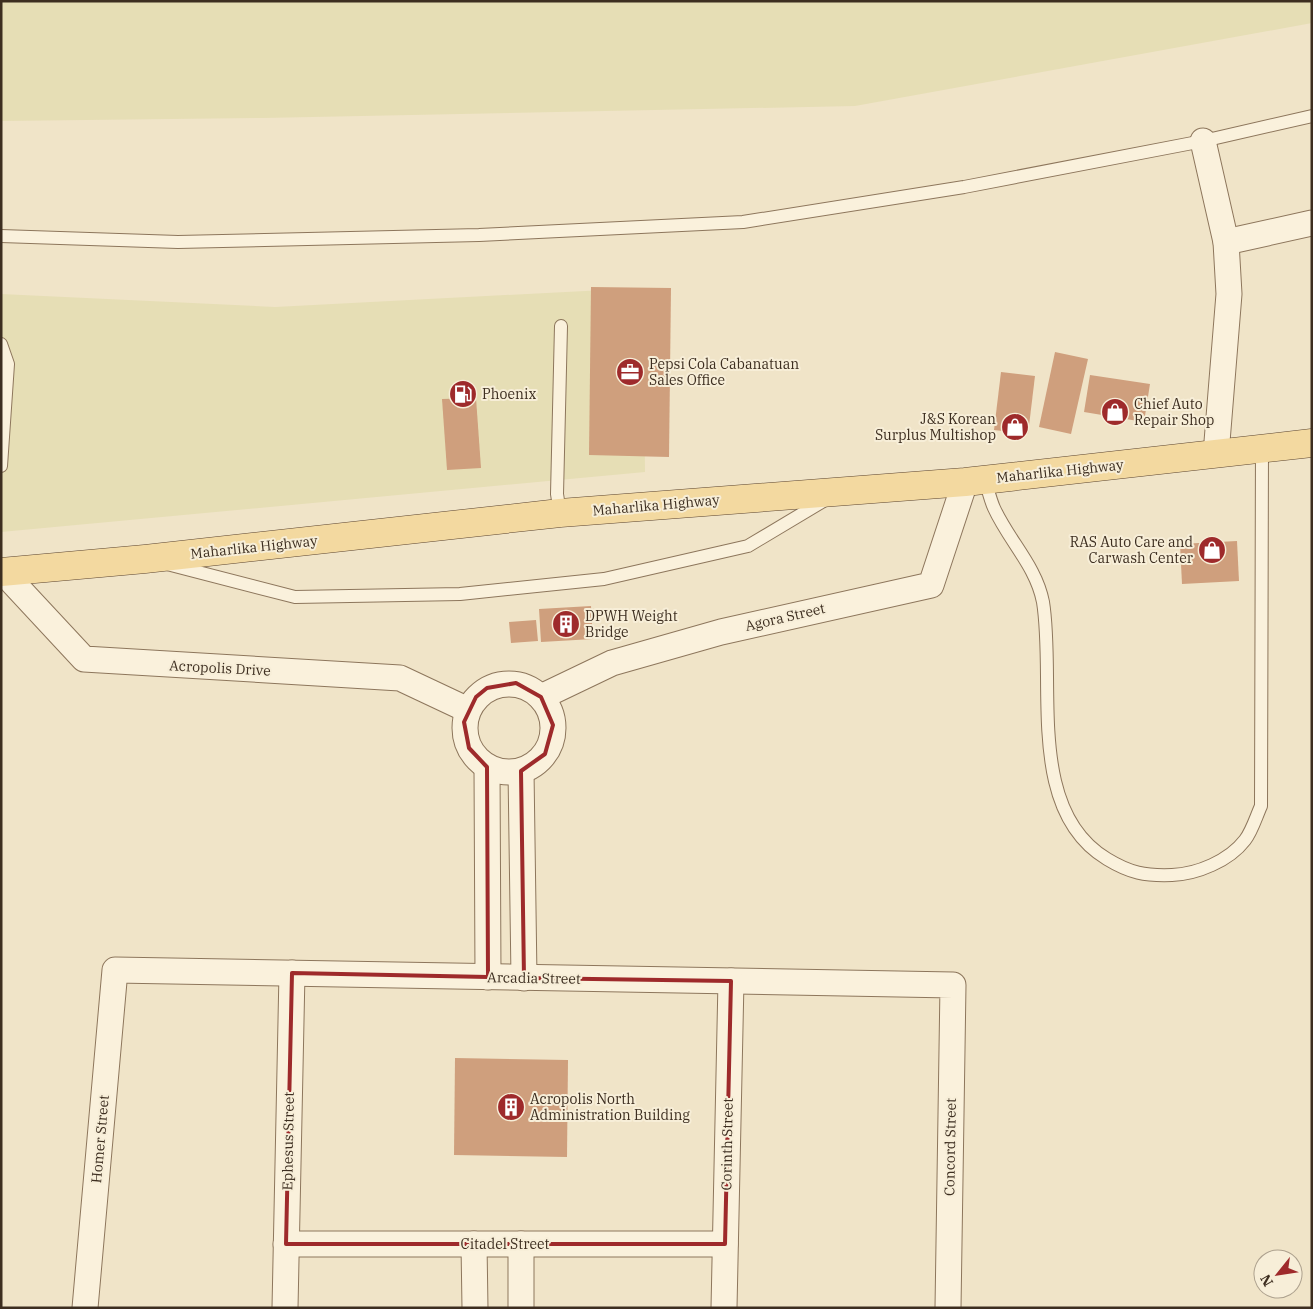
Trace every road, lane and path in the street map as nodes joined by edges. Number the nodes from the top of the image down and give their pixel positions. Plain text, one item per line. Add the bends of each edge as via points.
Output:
1 (1312, 116) edge
2 (1203, 141) junction
3 (1312, 224) edge
4 (1, 236) edge
5 (1226, 242) junction
6 (560, 326) dead end
7 (1, 344) edge
8 (1312, 443) edge
9 (1262, 447) junction
10 (1216, 454) junction
11 (1, 466) edge
12 (975, 481) junction
13 (841, 490) junction
14 (560, 513) junction
15 (145, 559) junction
16 (2, 572) edge
17 (541, 697) junction
18 (468, 710) junction
19 (487, 767) junction
20 (521, 771) junction
21 (115, 970) joint
22 (292, 973) junction
23 (488, 977) junction
24 (524, 978) junction
25 (731, 981) junction
26 (953, 986) joint
27 (286, 1244) junction
28 (474, 1244) junction
29 (521, 1244) junction
30 (725, 1244) junction
31 (85, 1308) edge
32 (285, 1308) edge
33 (475, 1308) edge
34 (521, 1308) edge
35 (724, 1308) edge
36 (948, 1308) edge

1 - 2 lane
2 - 4 lane via 964,187 744,222 480,235 178,242
2 - 5 street
3 - 5 street
5 - 10 street via 1230,294
6 - 14 lane
7 - 11 lane via 8,364
8 - 9 main road, Maharlika Highway
9 - 10 main road, Maharlika Highway
9 - 12 lane via 1261,806 1246,839 1236,850 1185,874 1148,876 1122,868 1090,849 1076,831 1060,799 1051,763 1043,602 1031,566
10 - 12 main road, Maharlika Highway
12 - 13 main road, Maharlika Highway
12 - 17 street, Agora Street via 930,585 721,632 612,663
13 - 14 main road, Maharlika Highway
13 - 15 lane via 748,546 604,579 460,594 295,597
14 - 15 main road, Maharlika Highway
15 - 16 main road, Maharlika Highway
16 - 18 street, Acropolis Drive via 84,659 400,678
17 - 18 street via 530,688 502,684 488,688
17 - 20 street via 553,725 552,740 535,764
18 - 19 street via 464,722 465,736 476,759
19 - 20 street via 498,771
19 - 23 street
20 - 24 street
21 - 22 street, Arcadia Street
21 - 31 street, Homer Street
22 - 23 street, Arcadia Street
22 - 27 street, Ephesus Street
23 - 24 street, Arcadia Street
24 - 25 street, Arcadia Street
25 - 26 street, Arcadia Street
25 - 30 street, Corinth Street
26 - 36 street, Concord Street
27 - 28 street, Citadel Street
27 - 32 street, Ephesus Street
28 - 29 street, Citadel Street
28 - 33 street
29 - 30 street, Citadel Street
29 - 34 street
30 - 35 street, Corinth Street

